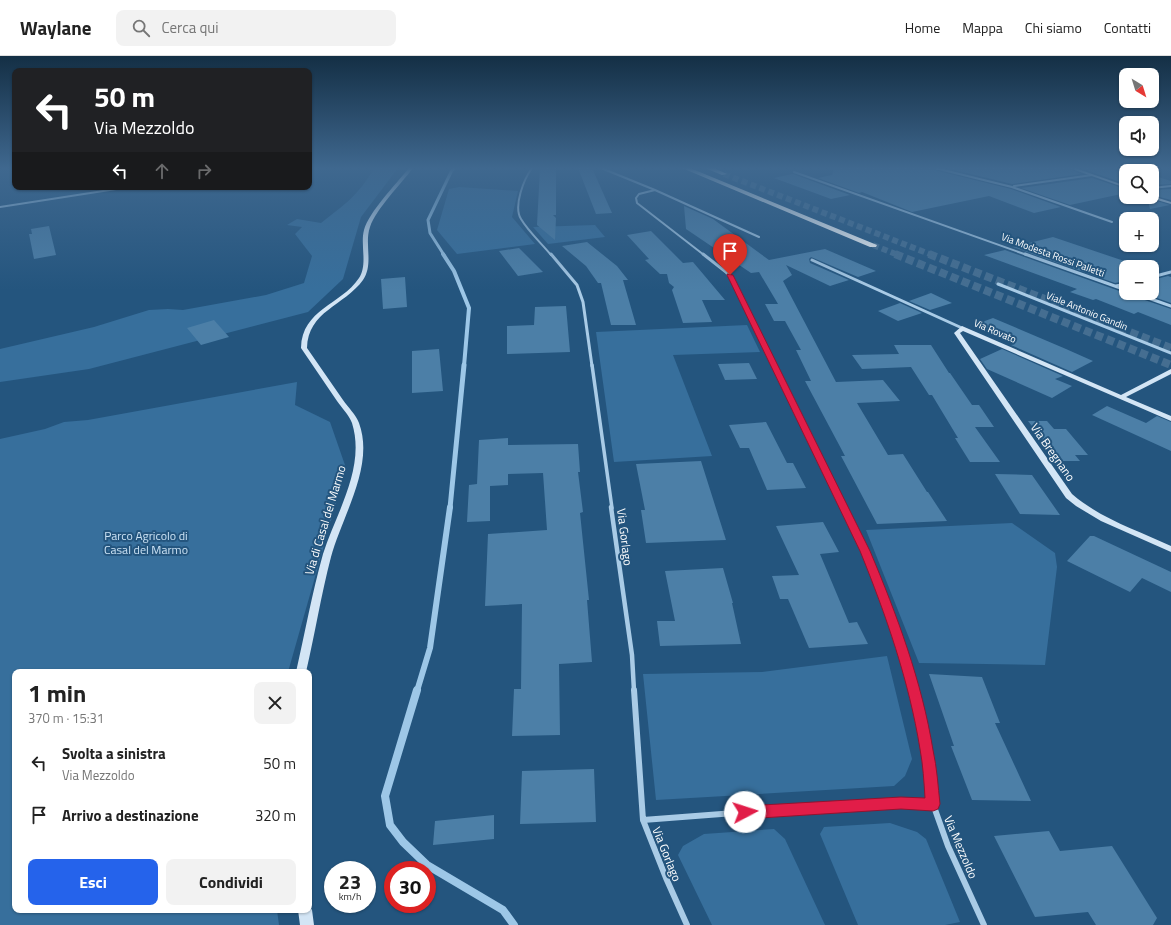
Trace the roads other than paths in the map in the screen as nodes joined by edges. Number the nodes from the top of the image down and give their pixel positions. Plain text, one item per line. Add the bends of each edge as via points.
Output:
1 (379, 209) edge
2 (520, 209) edge
3 (644, 209) edge
4 (696, 209) edge
5 (784, 209) edge
6 (897, 209) edge
7 (1074, 209) edge
8 (1112, 222) dead end
9 (760, 237) dead end
10 (873, 245) tunnel mouth
11 (812, 260) dead end
12 (1171, 272) edge
13 (1159, 275) edge
14 (998, 284) dead end
15 (1119, 285) edge
16 (1115, 286) junction
17 (1119, 287) edge
18 (1154, 300) edge
19 (1171, 306) edge
20 (962, 328) junction
21 (1171, 353) edge
22 (1171, 371) edge
23 (1121, 397) junction
24 (1171, 419) edge
25 (1171, 548) edge
26 (302, 669) edge
27 (933, 804) junction
28 (643, 820) junction
29 (306, 913) edge
30 (308, 925) edge
31 (687, 925) edge
32 (984, 925) edge

1 - 26 main road, Via di Casal del Marmo via 367,227 366,266 361,279 316,318 304,335 304,348 355,422 359,433 360,460 328,553
2 - 28 street, Via Gorlago via 520,218 577,285 583,302 632,655
3 - 27 street, Via Mezzoldo via 732,279 865,551 881,589 906,664 927,750
4 - 9 street
5 - 10 highway
6 - 16 street, Via Modesta Rossi Palletti
7 - 8 street
11 - 20 street, Via Rovato
12 - 13 street
14 - 21 street, Viale Antonio Gandin
15 - 16 street
16 - 17 street, Via Modesta Rossi Palletti
18 - 19 street
20 - 23 main road, Via Rovato
20 - 25 main road, Via Bregnano via 957,333 958,336 1069,496 1100,516
22 - 23 main road
23 - 24 main road, Via Rovato
27 - 28 street via 901,803 788,809
27 - 32 street, Via Mezzoldo via 948,846
28 - 31 street, Via Gorlago
29 - 30 main road

